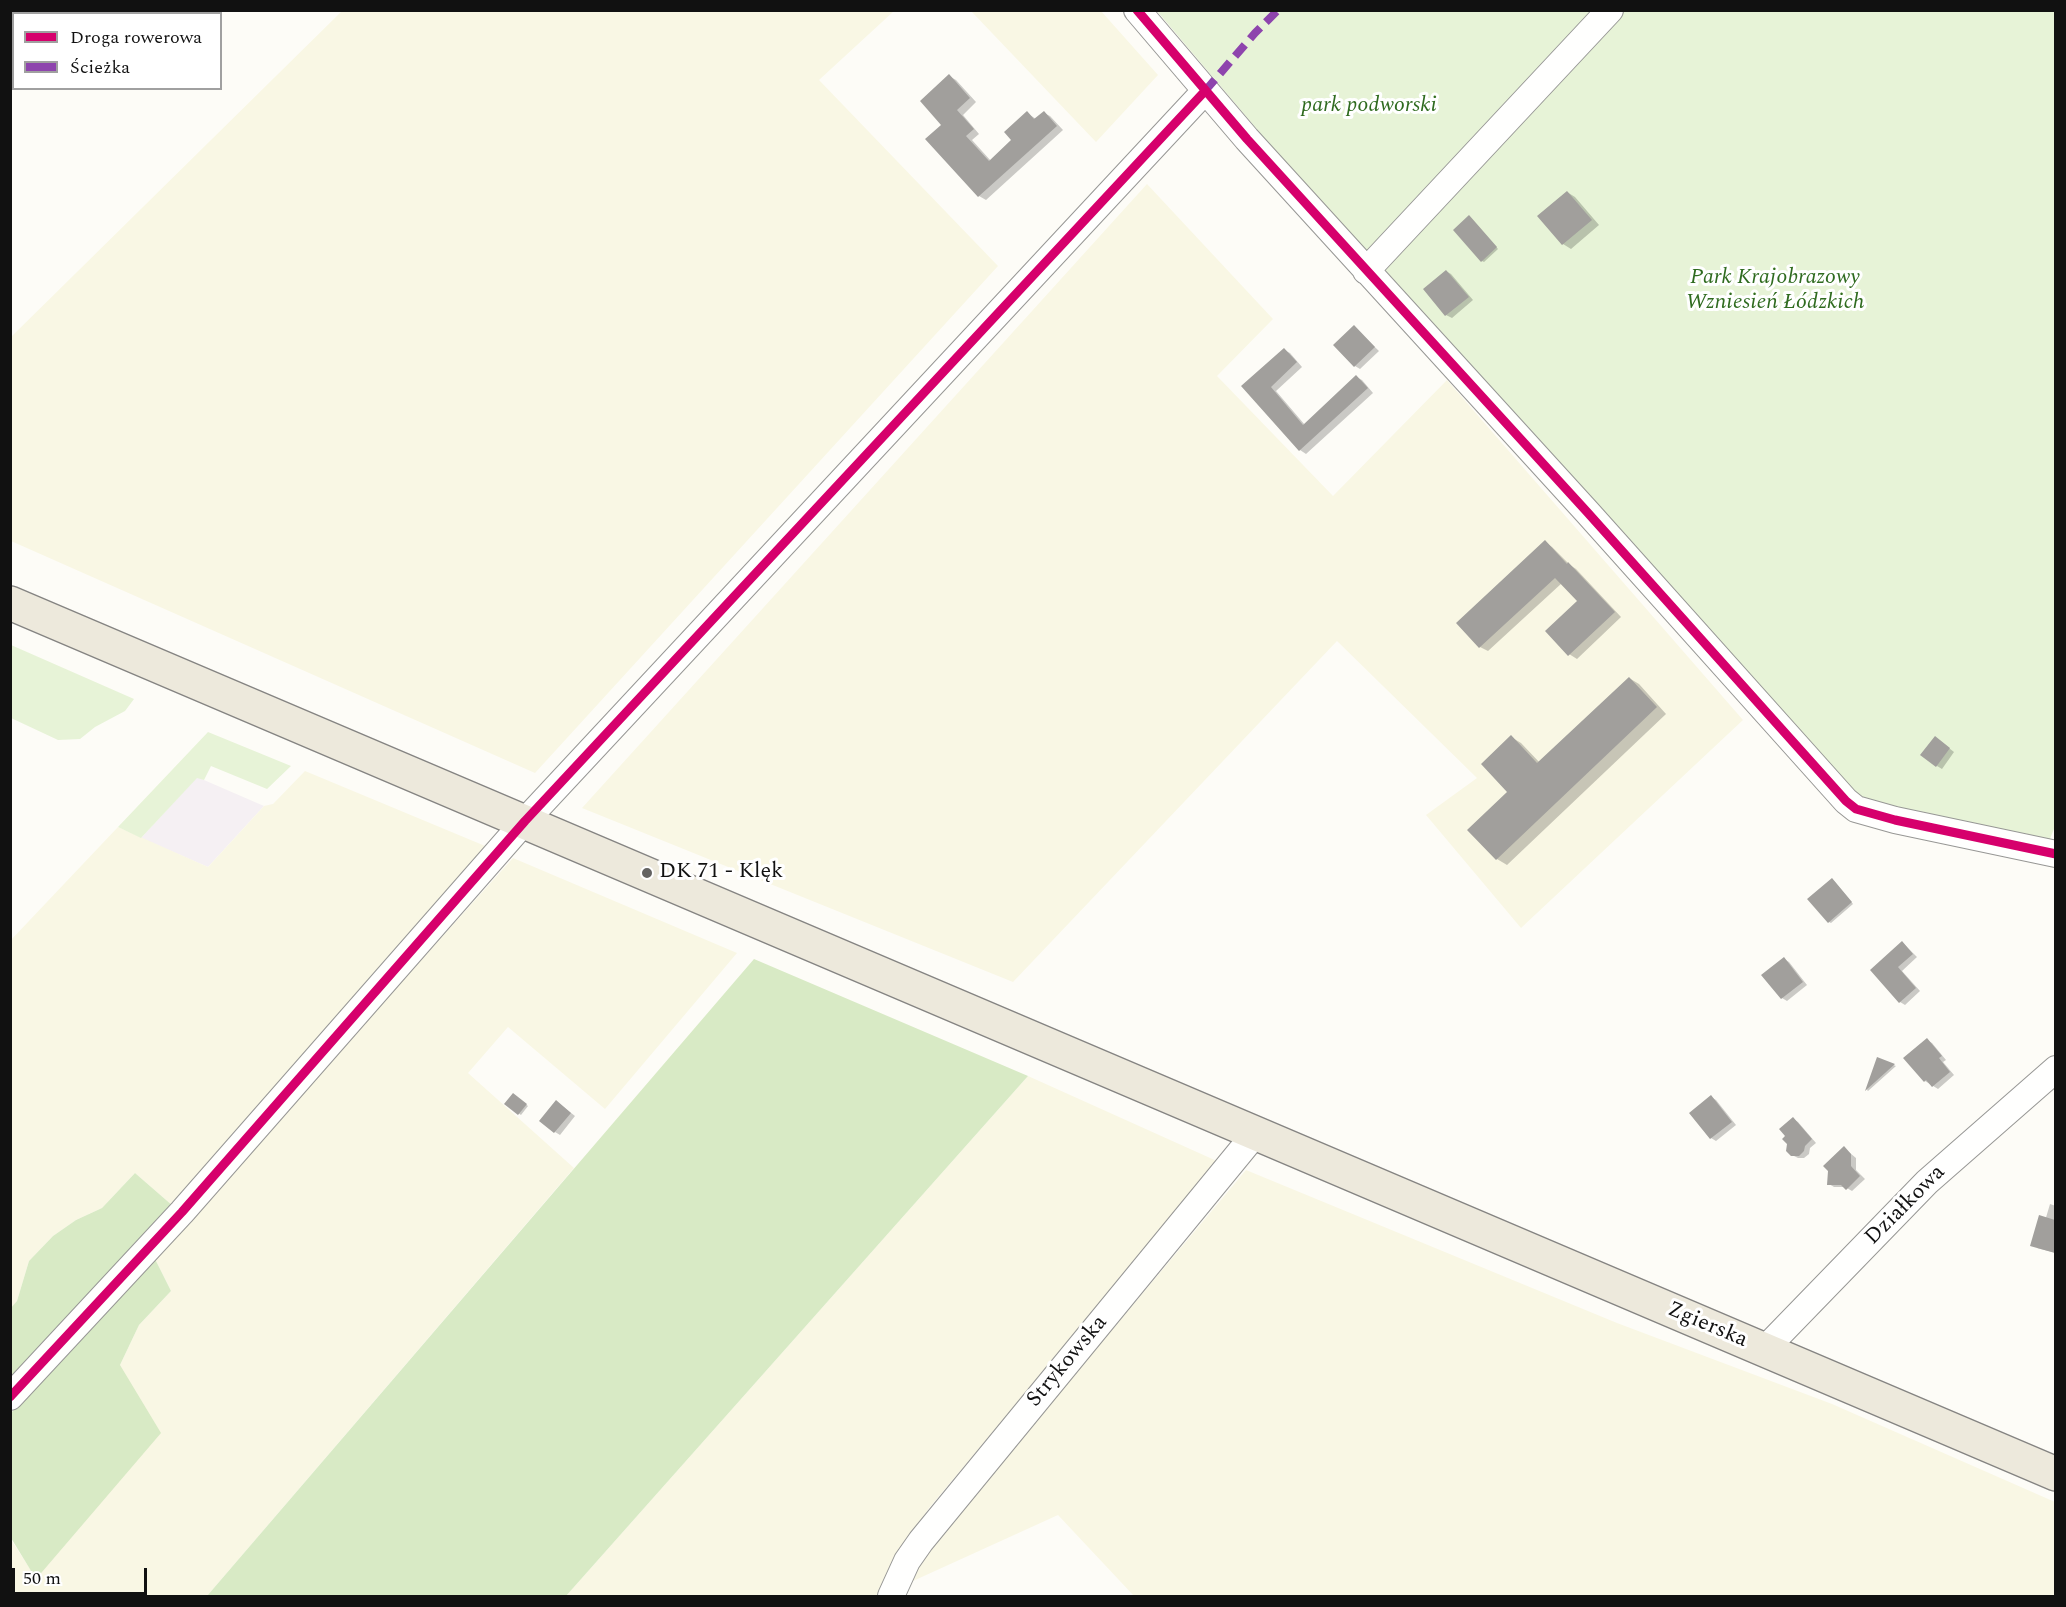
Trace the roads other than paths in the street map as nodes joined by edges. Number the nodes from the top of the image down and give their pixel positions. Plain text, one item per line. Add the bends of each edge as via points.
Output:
1 (1137, 10) edge
2 (1610, 10) edge
3 (1205, 91) junction
4 (1366, 271) junction
5 (10, 603) edge
6 (525, 821) junction
7 (2055, 854) edge
8 (2055, 1069) edge
9 (1256, 1134) junction
10 (1764, 1350) junction
11 (10, 1397) edge
12 (2055, 1474) edge
13 (891, 1596) edge

1 - 3 street
2 - 4 street
3 - 4 street
3 - 6 street
4 - 7 street via 1846,801 1894,820
5 - 6 main road, Zgierska
6 - 9 main road, Zgierska
6 - 11 street via 182,1212
8 - 10 street, Działkowa via 1927,1182
9 - 10 main road, Zgierska
9 - 13 street, Strykowska via 921,1541
10 - 12 main road, Zgierska

